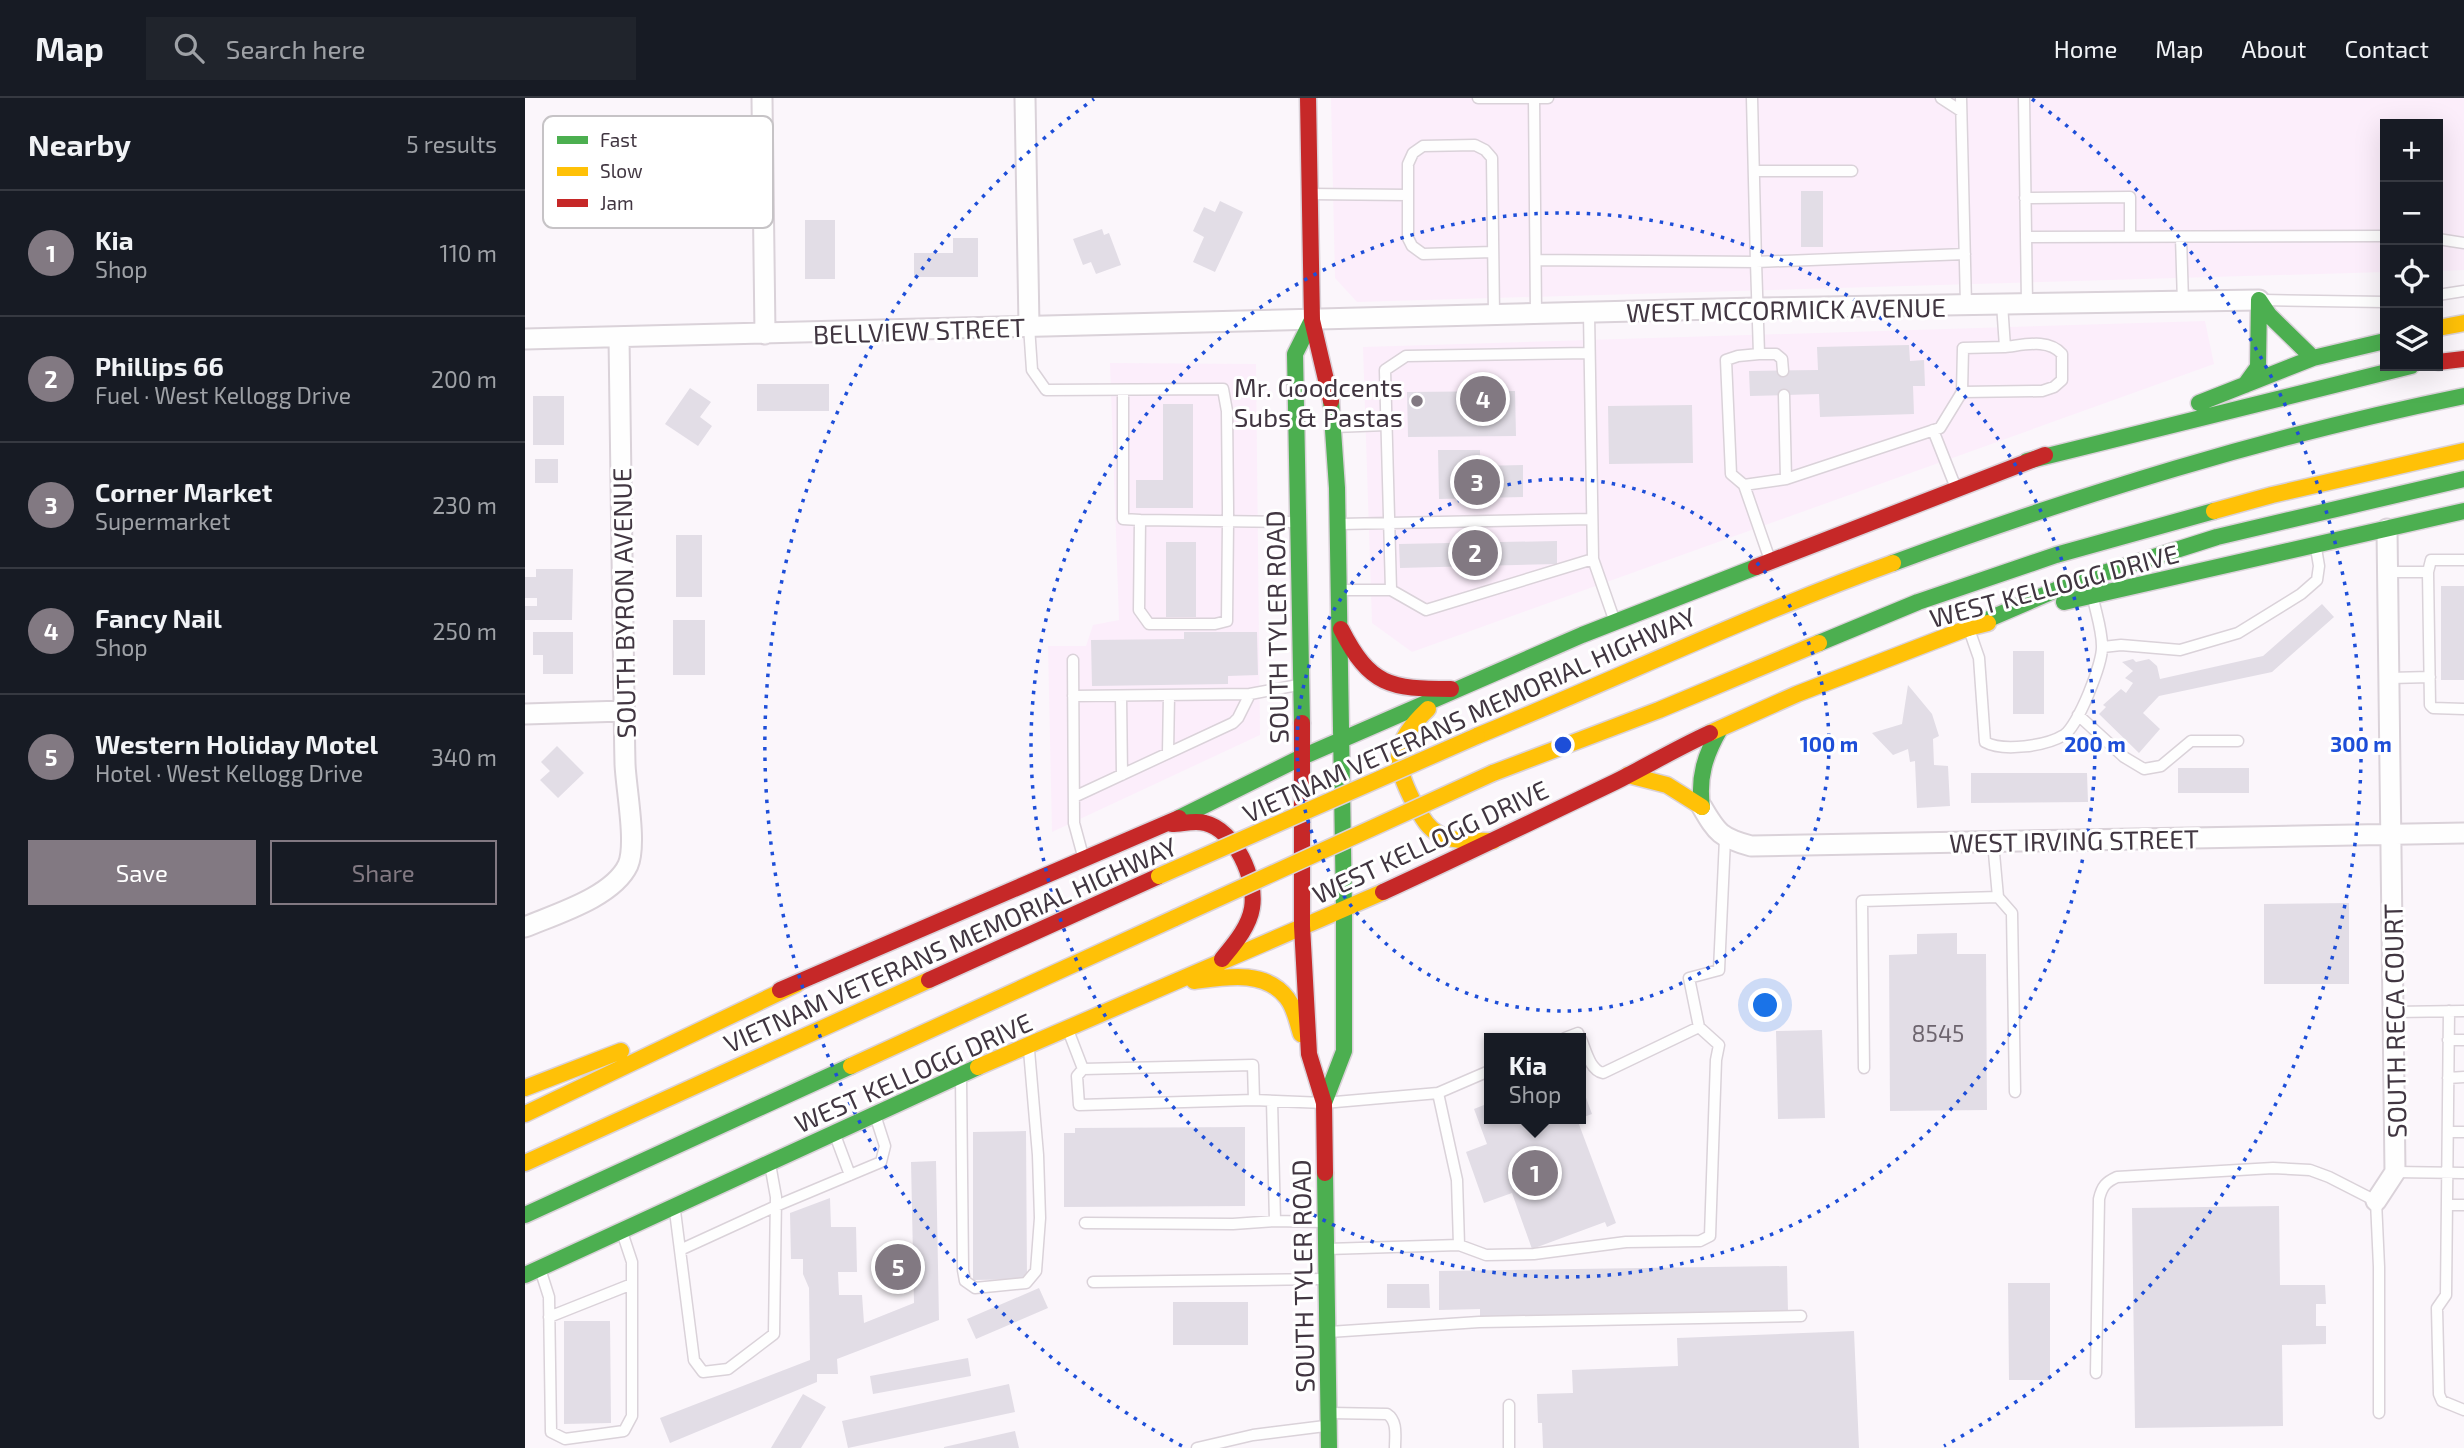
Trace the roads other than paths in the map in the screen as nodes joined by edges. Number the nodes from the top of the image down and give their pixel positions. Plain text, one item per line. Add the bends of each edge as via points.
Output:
1 (762, 98) edge
2 (1025, 98) edge
3 (1308, 98) edge
4 (1478, 98) edge
5 (1534, 98) edge
6 (1548, 98) edge
7 (1752, 98) edge
8 (1941, 98) edge
9 (1961, 98) edge
10 (2024, 98) edge
11 (1961, 111) junction
12 (762, 116) edge
13 (1754, 171) junction
14 (1852, 171) dead end
15 (1310, 194) junction
16 (1408, 195) junction
17 (2025, 198) junction
18 (764, 228) edge
19 (2380, 236) edge
20 (2026, 237) junction
21 (2130, 237) junction
22 (2181, 237) junction
23 (2443, 240) edge
24 (2464, 243) edge
25 (1493, 252) junction
26 (1965, 254) junction
27 (1536, 260) junction
28 (1756, 262) junction
29 (2464, 291) edge
30 (2443, 294) edge
31 (2259, 300) junction
32 (2183, 302) junction
33 (2380, 302) edge
34 (2027, 303) junction
35 (2002, 304) junction
36 (1966, 305) junction
37 (1757, 309) junction
38 (1589, 313) junction
39 (1536, 314) junction
40 (1494, 315) junction
41 (1312, 320) junction
42 (2464, 323) edge
43 (1029, 326) junction
44 (2443, 327) edge
45 (765, 334) junction
46 (619, 337) junction
47 (525, 340) edge
48 (2380, 342) edge
49 (2004, 346) junction
50 (1589, 353) junction
51 (1759, 355) junction
52 (2313, 358) junction
53 (2464, 359) edge
54 (2443, 361) edge
55 (1783, 371) dead end
56 (2390, 371) edge
57 (2245, 385) junction
58 (1123, 391) junction
59 (1962, 392) junction
60 (1784, 395) dead end
61 (2464, 396) edge
62 (1386, 425) junction
63 (1332, 427) junction
64 (1933, 430) junction
65 (2464, 451) edge
66 (2027, 461) junction
67 (1786, 479) junction
68 (2464, 479) edge
69 (1744, 485) junction
70 (1956, 488) junction
71 (2464, 511) edge
72 (1591, 519) junction
73 (1140, 520) junction
74 (1228, 522) junction
75 (1299, 522) junction
76 (1389, 523) junction
77 (1337, 524) junction
78 (2387, 528) junction
79 (2316, 545) junction
80 (1593, 559) junction
81 (2464, 560) edge
82 (1770, 561) junction
83 (2388, 572) junction
84 (2428, 572) junction
85 (1338, 590) junction
86 (1391, 590) junction
87 (2092, 595) junction
88 (1615, 622) junction
89 (1339, 623) junction
90 (1968, 628) junction
91 (2103, 647) junction
92 (1073, 660) dead end
93 (2430, 677) junction
94 (2390, 678) junction
95 (1301, 684) junction
96 (1460, 689) junction
97 (1250, 694) junction
98 (1169, 695) junction
99 (1073, 696) junction
100 (1121, 696) junction
101 (1441, 698) junction
102 (2464, 709) edge
103 (624, 711) junction
104 (525, 715) edge
105 (2078, 715) junction
106 (1720, 729) junction
107 (1341, 740) junction
108 (2238, 741) dead end
109 (1168, 753) junction
110 (1302, 757) junction
111 (1122, 775) junction
112 (1628, 775) junction
113 (1074, 797) junction
114 (1702, 807) junction
115 (1167, 824) junction
116 (2464, 833) edge
117 (2392, 835) junction
118 (1725, 839) junction
119 (1494, 841) junction
120 (1993, 842) junction
121 (1084, 860) junction
122 (1998, 897) junction
123 (1344, 909) junction
124 (1302, 926) junction
125 (525, 927) edge
126 (1220, 961) junction
127 (797, 984) junction
128 (1171, 985) junction
129 (2449, 1011) junction
130 (2464, 1011) edge
131 (2394, 1012) junction
132 (1699, 1027) junction
133 (1068, 1029) junction
134 (2448, 1040) junction
135 (2464, 1040) edge
136 (1028, 1046) junction
137 (1586, 1051) edge
138 (1309, 1054) junction
139 (1864, 1068) dead end
140 (1083, 1069) junction
141 (1484, 1073) edge
142 (961, 1076) junction
143 (2464, 1077) edge
144 (2448, 1078) junction
145 (525, 1088) edge
146 (2015, 1092) dead end
147 (1438, 1093) junction
148 (1254, 1100) junction
149 (1272, 1101) junction
150 (1324, 1102) junction
151 (525, 1114) edge
152 (875, 1115) junction
153 (2448, 1132) junction
154 (2464, 1132) edge
155 (834, 1134) junction
156 (525, 1163) edge
157 (770, 1163) junction
158 (2395, 1172) junction
159 (2447, 1173) junction
160 (2464, 1173) edge
161 (850, 1175) junction
162 (2376, 1201) junction
163 (2447, 1205) junction
164 (2464, 1205) edge
165 (776, 1206) junction
166 (675, 1207) junction
167 (525, 1215) edge
168 (1275, 1221) junction
169 (1326, 1222) junction
170 (1085, 1223) dead end
171 (622, 1231) junction
172 (1459, 1245) junction
173 (1327, 1249) junction
174 (680, 1250) junction
175 (532, 1272) edge
176 (1327, 1279) junction
177 (1093, 1282) dead end
178 (632, 1284) junction
179 (1801, 1315) dead end
180 (549, 1317) junction
181 (1328, 1332) junction
182 (2096, 1373) dead end
183 (1509, 1405) dead end
184 (2464, 1410) edge
185 (2379, 1413) dead end
186 (1329, 1419) junction
187 (1197, 1448) edge
188 (1329, 1448) edge
189 (1395, 1448) edge
190 (1509, 1448) edge

1 - 12 street
2 - 43 street
3 - 15 main road, SOUTH TYLER ROAD
4 - 5 lane
5 - 6 lane
5 - 27 lane
7 - 13 lane
8 - 11 lane
9 - 11 lane
10 - 17 lane
11 - 26 lane
13 - 14 lane
13 - 28 lane
15 - 16 lane
15 - 41 main road, SOUTH TYLER ROAD
16 - 25 lane via 1408,238 1423,254
16 - 25 lane via 1408,164 1423,146 1475,145 1485,150 1492,158
17 - 20 lane
17 - 21 lane via 2130,197
18 - 45 street
19 - 22 lane
20 - 21 lane
20 - 34 lane
21 - 22 lane
22 - 32 lane
23 - 24 lane
25 - 40 lane
26 - 28 lane
26 - 36 lane
27 - 28 lane
27 - 39 lane
28 - 37 lane
29 - 30 lane
31 - 32 street, WEST MCCORMICK AVENUE
31 - 33 lane
31 - 52 main road
31 - 57 main road via 2258,367
32 - 34 street, WEST MCCORMICK AVENUE
34 - 35 street, WEST MCCORMICK AVENUE
35 - 36 street, WEST MCCORMICK AVENUE
35 - 49 lane
36 - 37 street, WEST MCCORMICK AVENUE
37 - 38 street, WEST MCCORMICK AVENUE
37 - 51 lane
38 - 39 street, WEST MCCORMICK AVENUE
38 - 50 lane
39 - 40 street, WEST MCCORMICK AVENUE
40 - 41 street, WEST MCCORMICK AVENUE
41 - 43 street, BELLVIEW STREET
41 - 63 main road, SOUTH TYLER ROAD via 1330,393
41 - 75 main road, SOUTH TYLER ROAD via 1296,354
42 - 44 main road
43 - 45 street, BELLVIEW STREET
43 - 58 lane via 1032,370 1046,390
45 - 46 street, BELLVIEW STREET
46 - 47 street, BELLVIEW STREET
46 - 103 street, SOUTH BYRON AVENUE
48 - 52 main road
49 - 59 lane via 1963,348
49 - 59 lane via 2050,344 2061,354 2062,380 2042,391
50 - 62 lane via 1406,356 1385,370
50 - 72 lane
51 - 55 lane via 1776,354 1782,359
51 - 69 lane via 1726,360 1731,474
52 - 57 main road
53 - 54 main road
56 - 66 main road
57 - 66 main road
58 - 73 lane via 1123,519
58 - 74 lane via 1223,389
59 - 64 lane via 1941,428
60 - 67 lane
61 - 156 main road, VIETNAM VETERANS MEMORIAL HIGHWAY, bridge via 2316,429 2101,490 1808,595 1159,876
62 - 63 lane
62 - 76 lane
63 - 77 main road, SOUTH TYLER ROAD
64 - 67 lane
64 - 70 lane
65 - 167 main road, bridge via 2272,495 2056,555 1918,602 1493,774
66 - 70 main road
67 - 69 lane
68 - 90 main road via 2217,537 2072,583
69 - 82 lane
70 - 82 main road
71 - 78 main road, WEST KELLOGG DRIVE
72 - 76 lane
72 - 80 lane
73 - 74 lane
73 - 74 lane via 1139,610 1149,624 1227,621
74 - 75 lane
75 - 95 main road, SOUTH TYLER ROAD
76 - 77 lane
76 - 86 lane
77 - 85 main road, SOUTH TYLER ROAD
78 - 79 main road, WEST KELLOGG DRIVE
78 - 83 street, SOUTH RECA COURT
79 - 87 main road, WEST KELLOGG DRIVE
79 - 91 lane via 2317,580 2238,633 2180,650
80 - 86 lane via 1426,610
80 - 88 lane
81 - 84 lane via 2431,560
82 - 88 main road
83 - 84 lane
83 - 94 street, SOUTH RECA COURT
84 - 93 lane
85 - 86 lane
85 - 89 main road, SOUTH TYLER ROAD
87 - 90 main road, WEST KELLOGG DRIVE
87 - 91 lane
88 - 96 main road
89 - 96 main road via 1364,669 1380,681 1411,689
89 - 107 main road, SOUTH TYLER ROAD
90 - 105 lane via 1979,658 1985,742 1994,747 2034,746 2066,734
90 - 106 main road, WEST KELLOGG DRIVE
91 - 105 lane via 2088,698
92 - 99 lane
93 - 94 lane
93 - 102 lane via 2433,708
94 - 117 street, SOUTH RECA COURT
95 - 97 lane
95 - 110 main road, SOUTH TYLER ROAD
96 - 101 main road
97 - 98 lane
97 - 109 lane via 1233,723
98 - 100 lane
98 - 109 lane
99 - 100 lane
99 - 113 lane
100 - 111 lane
101 - 107 main road
101 - 119 main road via 1410,724 1399,742 1402,780 1439,835
103 - 104 street
103 - 125 street, SOUTH BYRON AVENUE via 631,848 626,868 613,885 594,897
105 - 108 lane via 2144,769 2161,766 2191,741
106 - 112 main road, WEST KELLOGG DRIVE
106 - 114 main road via 1701,765
107 - 110 main road
107 - 123 main road, SOUTH TYLER ROAD
109 - 111 lane
110 - 115 main road
110 - 124 main road, SOUTH TYLER ROAD
111 - 113 lane
112 - 114 main road via 1659,780
112 - 119 main road, WEST KELLOGG DRIVE
113 - 121 lane via 1074,823
114 - 118 street
115 - 121 main road
115 - 126 main road via 1206,823 1225,834 1249,872 1253,906 1241,935
116 - 117 street, WEST IRVING STREET
117 - 120 street, WEST IRVING STREET
117 - 131 street, SOUTH RECA COURT
118 - 120 street, WEST IRVING STREET via 1751,846
118 - 132 lane via 1719,970 1689,978
119 - 123 main road, WEST KELLOGG DRIVE
120 - 122 lane
121 - 127 main road
122 - 139 lane via 1862,901
122 - 146 lane via 2012,913
123 - 124 main road, WEST KELLOGG DRIVE
123 - 150 main road, SOUTH TYLER ROAD via 1344,1051
124 - 126 main road, WEST KELLOGG DRIVE
124 - 138 main road, SOUTH TYLER ROAD
126 - 128 main road, WEST KELLOGG DRIVE
127 - 145 main road
127 - 151 main road
128 - 133 main road, WEST KELLOGG DRIVE
128 - 138 main road via 1226,977 1271,983 1287,998
129 - 130 lane
129 - 131 lane
129 - 134 lane
131 - 158 street, SOUTH RECA COURT
132 - 137 lane via 1604,1073 1596,1071
132 - 172 lane via 1719,1045 1710,1237 1534,1254 1486,1255
133 - 136 main road, WEST KELLOGG DRIVE
133 - 140 lane
134 - 135 lane
134 - 144 lane
136 - 142 main road, WEST KELLOGG DRIVE
136 - 142 lane via 1040,1218 1036,1271 1026,1283 975,1288 965,1281
138 - 150 main road, SOUTH TYLER ROAD
140 - 148 lane via 1254,1065
140 - 148 lane via 1077,1076 1079,1105
141 - 147 lane
142 - 152 main road, WEST KELLOGG DRIVE
143 - 144 lane
144 - 153 lane
147 - 150 lane
147 - 172 lane via 1457,1180
148 - 149 lane
149 - 150 lane
149 - 168 lane
150 - 169 main road, SOUTH TYLER ROAD
152 - 155 main road, WEST KELLOGG DRIVE
152 - 161 lane via 885,1146 881,1161
153 - 154 lane
153 - 159 lane
155 - 157 main road, WEST KELLOGG DRIVE
155 - 161 lane
157 - 165 lane
157 - 166 main road, WEST KELLOGG DRIVE
158 - 159 lane
158 - 162 street, SOUTH RECA COURT
159 - 160 lane
159 - 163 lane
161 - 165 lane
162 - 182 lane via 2310,1170 2156,1174 2107,1181 2099,1199
162 - 185 lane
163 - 164 lane
163 - 184 lane via 2446,1295 2437,1308 2439,1394 2442,1401
165 - 174 lane
165 - 174 lane via 774,1334 728,1369 703,1372 694,1360
166 - 171 main road, WEST KELLOGG DRIVE
166 - 174 lane
168 - 169 lane
168 - 170 lane
169 - 173 main road, SOUTH TYLER ROAD
171 - 175 main road, WEST KELLOGG DRIVE
171 - 178 lane via 632,1262
172 - 173 lane
173 - 176 main road, SOUTH TYLER ROAD
175 - 180 lane via 549,1297
176 - 177 lane
176 - 181 main road, SOUTH TYLER ROAD
178 - 180 lane
178 - 180 lane via 632,1416 624,1431 565,1440 551,1432
179 - 181 lane via 1479,1322
181 - 186 main road, SOUTH TYLER ROAD
183 - 190 lane
186 - 187 lane
186 - 188 main road, SOUTH TYLER ROAD
186 - 189 lane via 1387,1414 1395,1423

